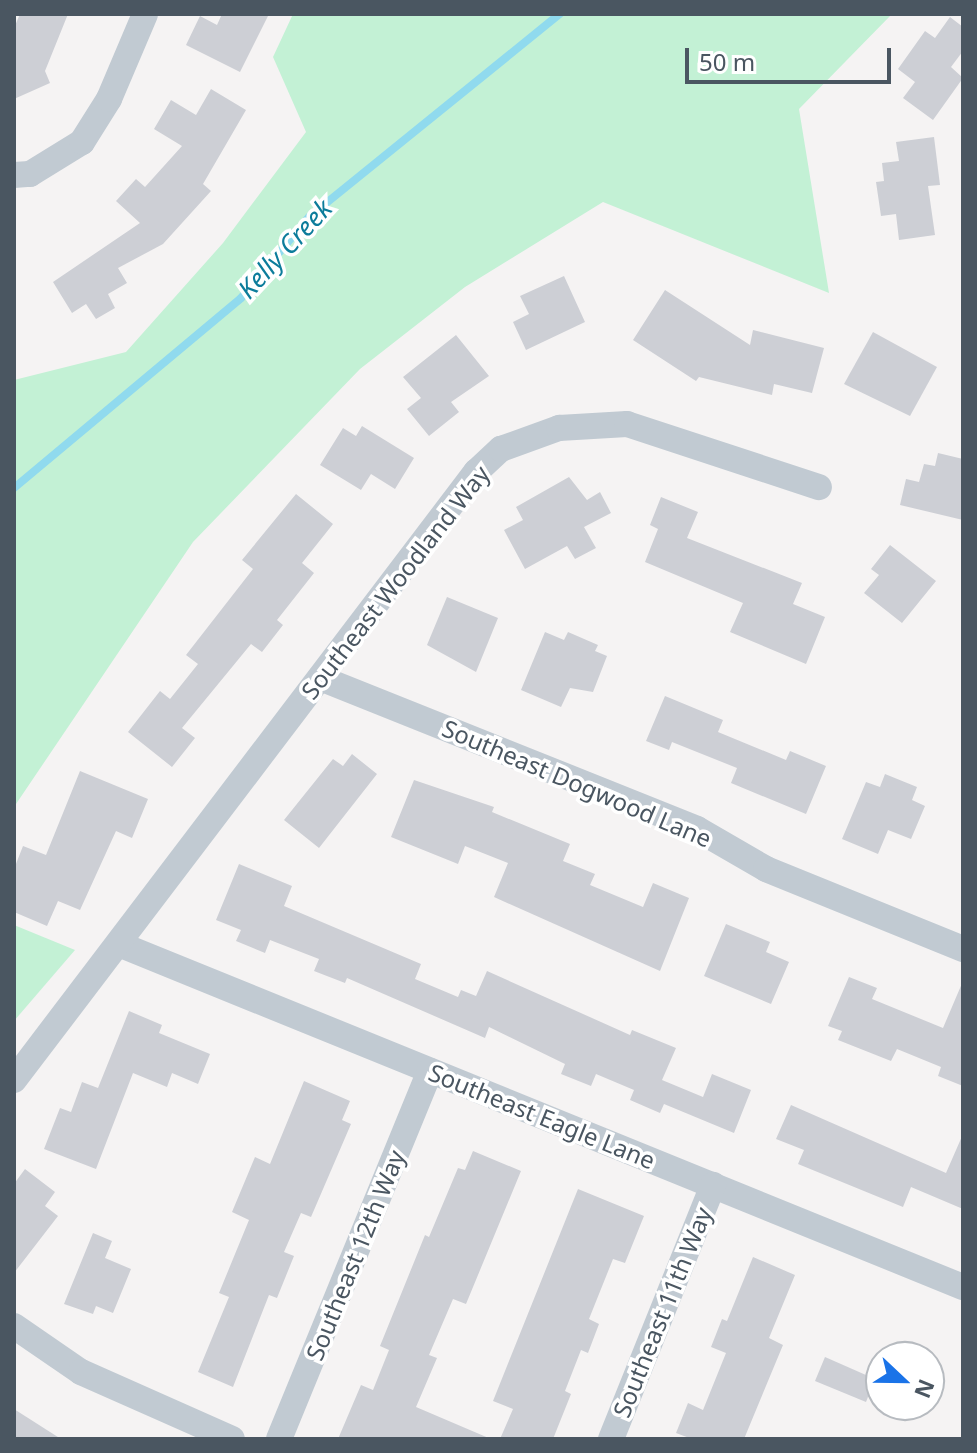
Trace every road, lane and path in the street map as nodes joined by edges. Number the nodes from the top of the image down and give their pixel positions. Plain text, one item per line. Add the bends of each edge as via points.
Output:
1 (145, 14) edge
2 (14, 175) edge
3 (819, 487) dead end
4 (320, 678) junction
5 (121, 945) junction
6 (963, 949) edge
7 (430, 1071) junction
8 (14, 1080) edge
9 (713, 1185) junction
10 (963, 1287) edge
11 (14, 1326) edge
12 (232, 1439) edge
13 (279, 1439) edge
14 (611, 1439) edge

1 - 2 street via 109,99 82,142 30,174
3 - 4 street, Southeast Woodland Way via 627,424 589,424 529,435 501,449 476,472
4 - 5 street, Southeast Woodland Way
4 - 6 street, Southeast Dogwood Lane via 697,829 766,869
5 - 7 street, Southeast Eagle Lane
5 - 8 street, Southeast Woodland Way
7 - 9 street, Southeast Eagle Lane
7 - 13 street, Southeast 12th Way
9 - 10 street, Southeast Eagle Lane
9 - 14 street, Southeast 11th Way
11 - 12 street via 81,1372

